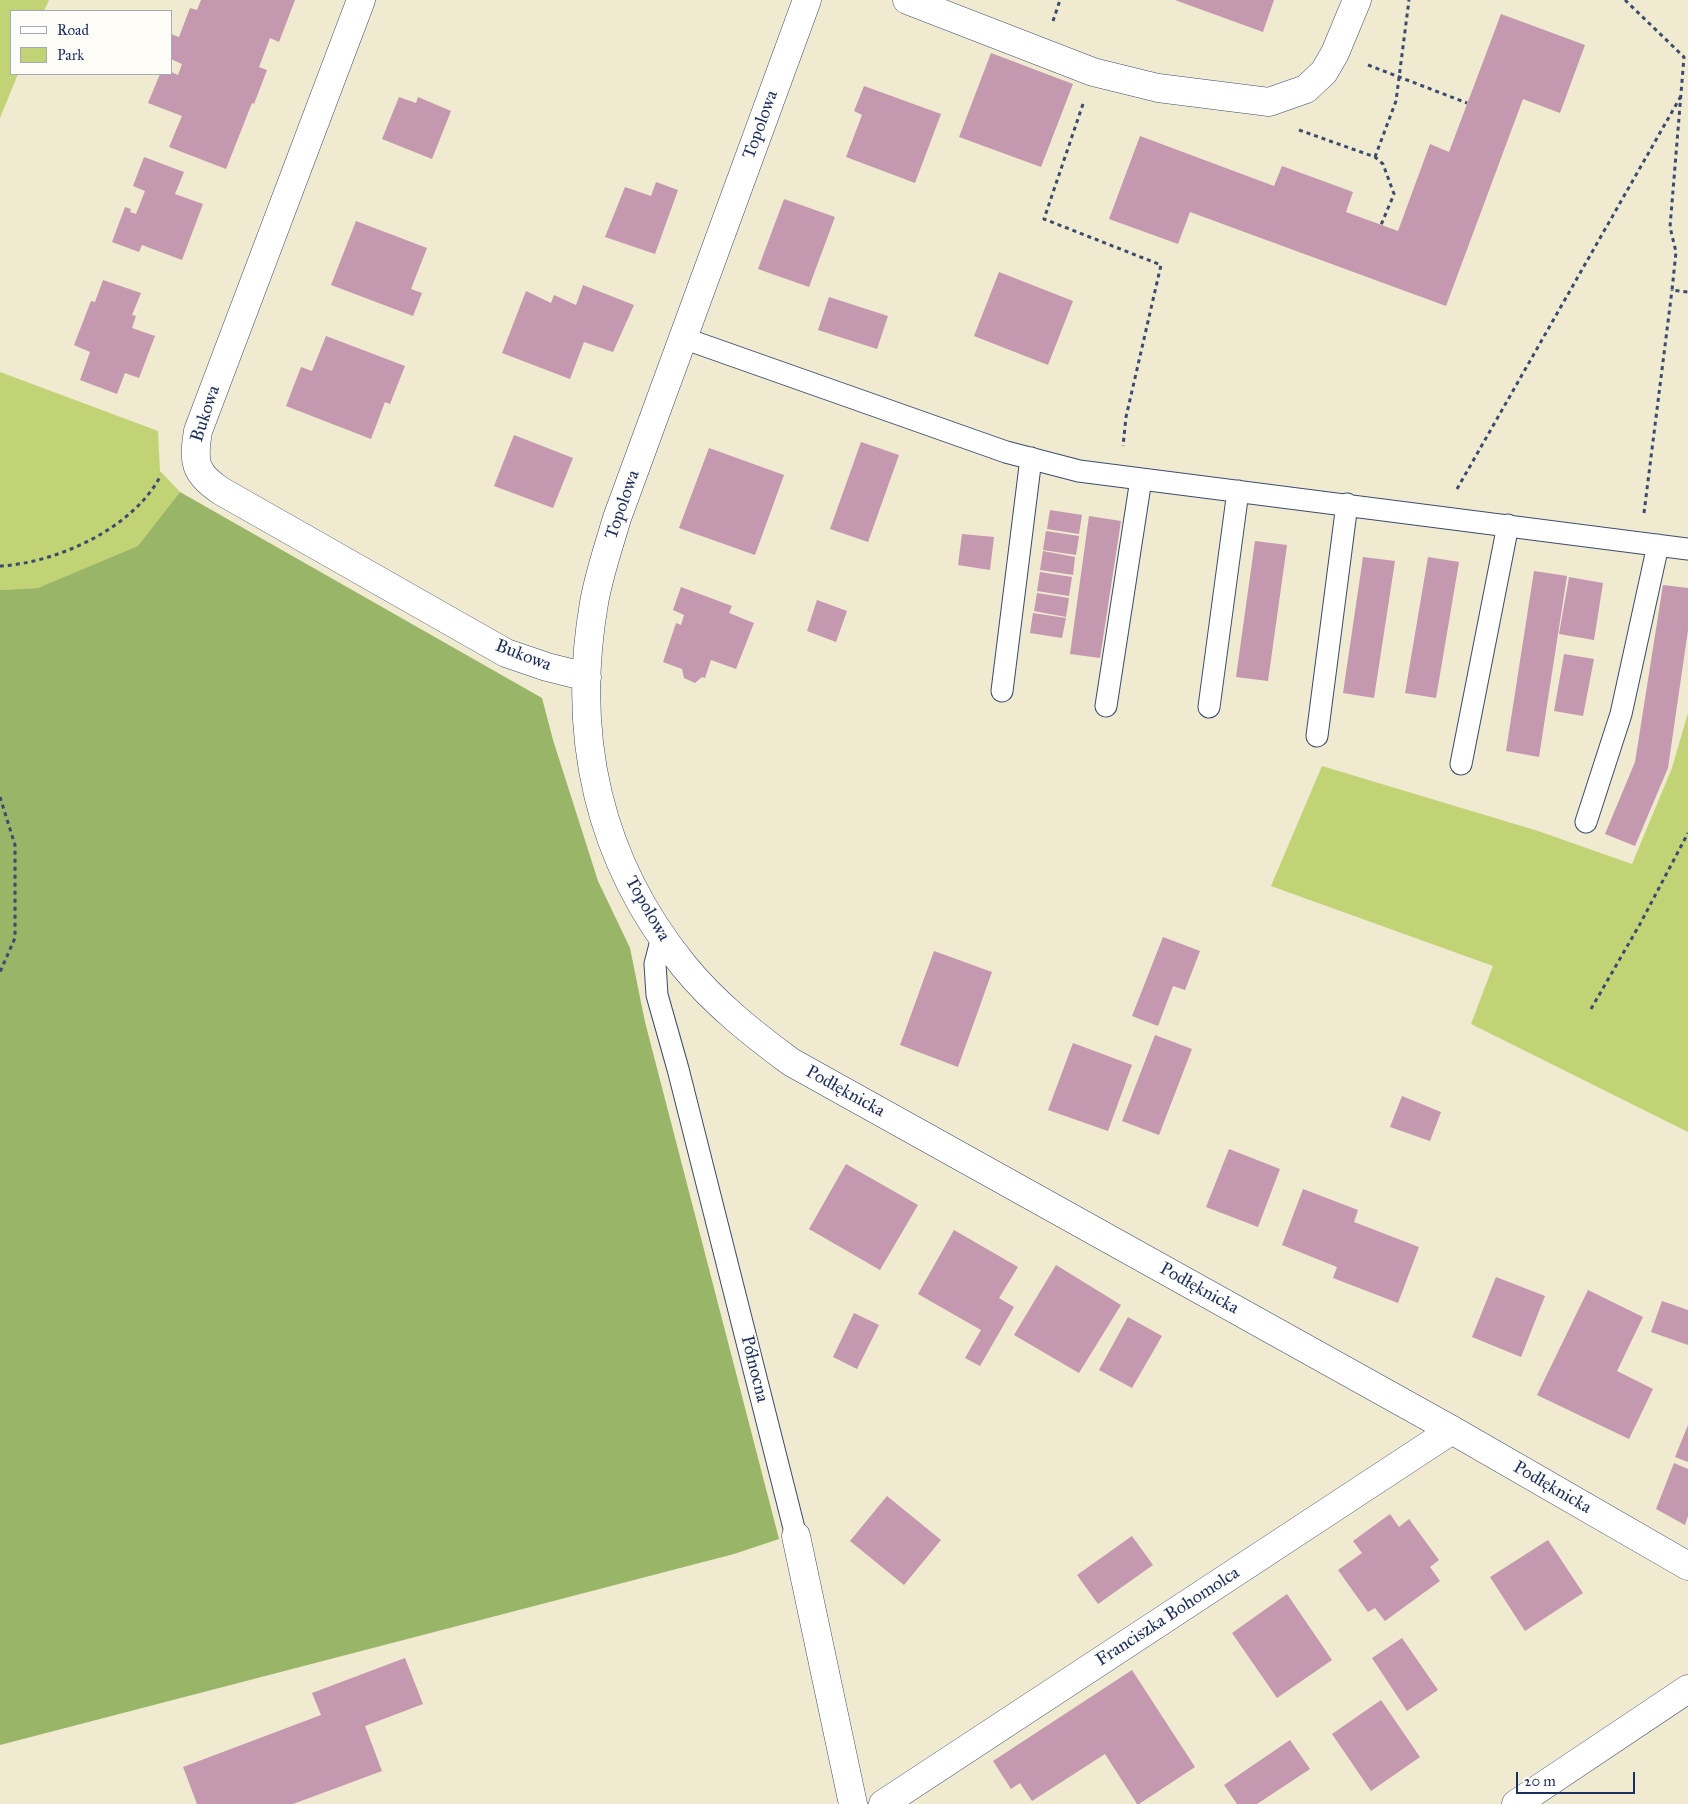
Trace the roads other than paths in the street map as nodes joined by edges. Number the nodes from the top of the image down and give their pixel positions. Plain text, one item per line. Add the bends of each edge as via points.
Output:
1 (361, 0) edge
2 (807, 0) edge
3 (907, 0) edge
4 (1357, 0) edge
5 (683, 338) junction
6 (1031, 458) junction
7 (1141, 479) junction
8 (1238, 491) junction
9 (1347, 504) junction
10 (1508, 525) junction
11 (1649, 544) junction
12 (1688, 549) edge
13 (586, 677) junction
14 (1002, 691) dead end
15 (1106, 706) dead end
16 (1209, 707) dead end
17 (1317, 736) dead end
18 (1461, 764) dead end
19 (1586, 822) dead end
20 (662, 937) junction
21 (718, 1002) joint
22 (1452, 1430) junction
23 (796, 1536) joint
24 (1688, 1566) edge
25 (1688, 1689) edge
26 (853, 1804) edge
27 (883, 1804) edge
28 (1516, 1804) edge

1 - 13 street, Bukowa via 198,431 194,452 197,468 206,481 221,491 506,653 547,668
2 - 5 street, Topolowa
3 - 4 street via 1093,72 1158,88 1269,102 1306,90 1324,72
5 - 6 lane
5 - 13 street, Topolowa via 604,562 594,602
6 - 7 lane via 1079,471
6 - 14 lane
7 - 8 lane
7 - 15 lane
8 - 9 lane
8 - 16 lane
9 - 10 lane
9 - 17 lane
10 - 11 lane
10 - 18 lane
11 - 12 lane
11 - 19 lane via 1621,714
13 - 20 street, Topolowa via 588,736 599,805 617,856
20 - 21 street, Topolowa
20 - 23 lane, Północna via 655,964 657,995
21 - 22 street, Podłęknicka via 791,1062
22 - 24 street, Podłęknicka
22 - 27 street, Franciszka Bohomolca
23 - 26 street, Północna
25 - 28 street

